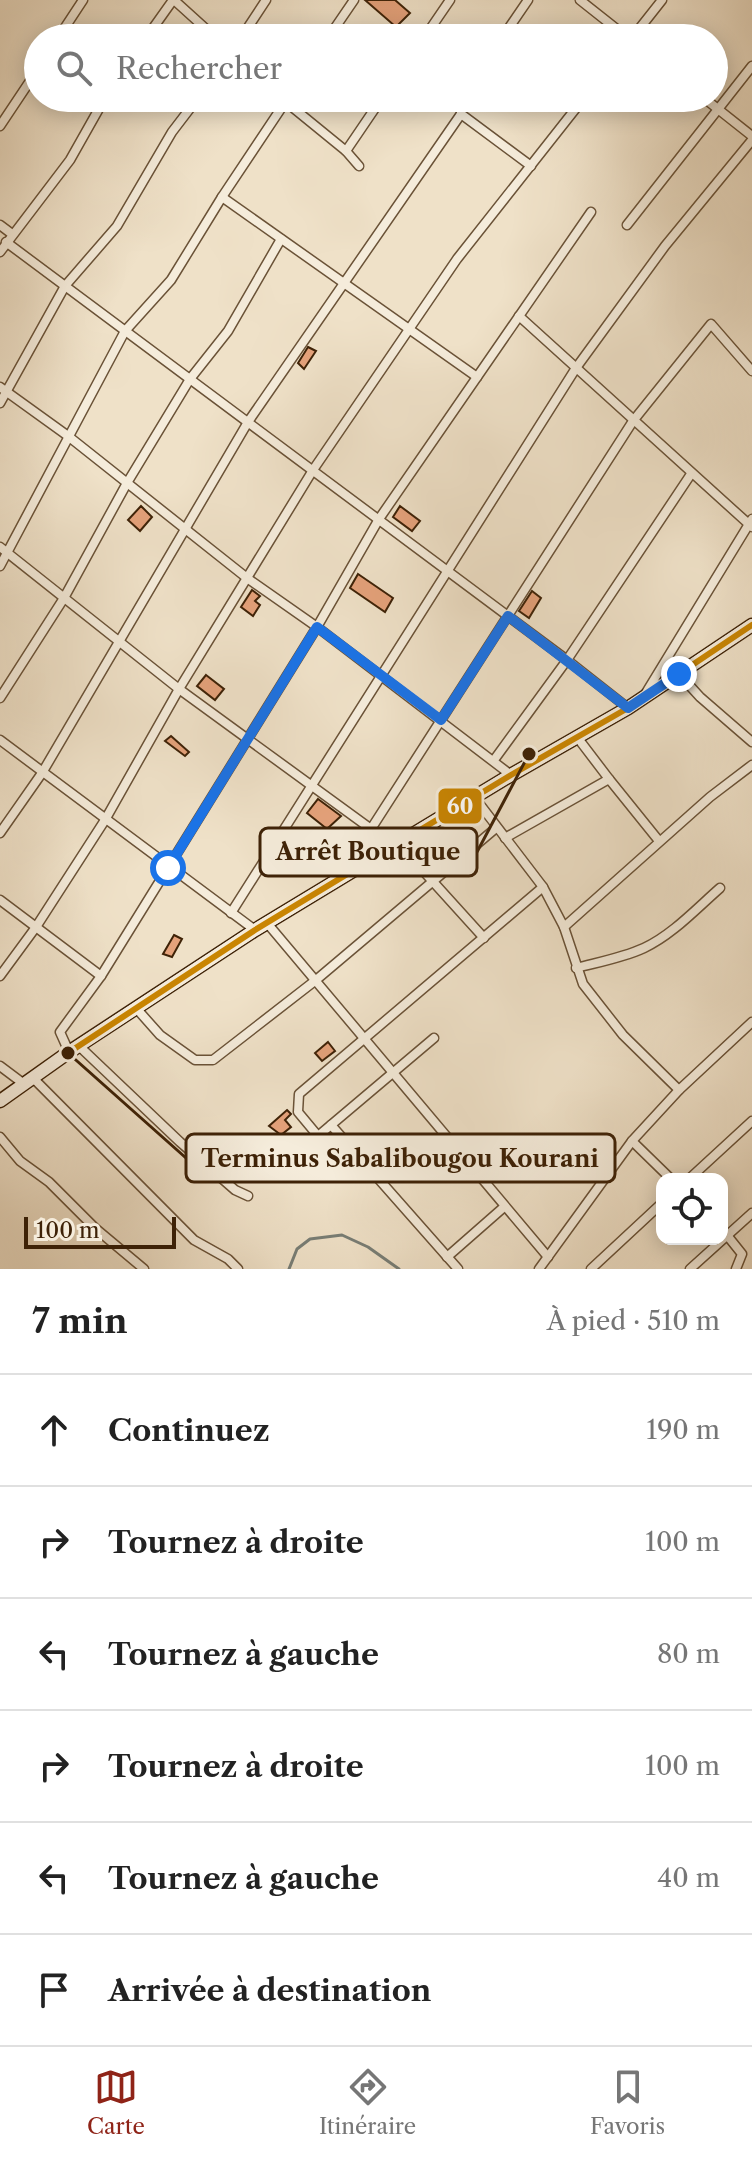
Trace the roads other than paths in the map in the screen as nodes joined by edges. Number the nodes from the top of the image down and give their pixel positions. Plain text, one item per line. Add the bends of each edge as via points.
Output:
1 (83, 0) edge
2 (174, 0) edge
3 (266, 0) edge
4 (354, 0) edge
5 (450, 0) edge
6 (528, 0) edge
7 (662, 0) edge
8 (582, 1) edge
9 (67, 24) edge
10 (156, 24) edge
11 (201, 24) edge
12 (250, 24) edge
13 (338, 24) edge
14 (434, 24) edge
15 (512, 24) edge
16 (612, 24) edge
17 (642, 24) edge
18 (752, 66) edge
19 (24, 90) edge
20 (728, 96) edge
21 (97, 112) edge
22 (187, 112) edge
23 (277, 112) edge
24 (300, 112) edge
25 (372, 112) edge
26 (573, 112) edge
27 (716, 112) edge
28 (722, 112) edge
29 (461, 114) joint
30 (0, 126) edge
31 (752, 138) edge
32 (346, 151) junction
33 (359, 166) dead end
34 (531, 166) junction
35 (222, 197) junction
36 (591, 212) dead end
37 (0, 225) edge
38 (627, 225) dead end
39 (9, 238) junction
40 (281, 239) junction
41 (0, 252) edge
42 (344, 283) junction
43 (65, 286) junction
44 (519, 316) junction
45 (409, 329) junction
46 (125, 331) junction
47 (750, 366) edge
48 (576, 368) junction
49 (477, 377) junction
50 (190, 379) junction
51 (3, 389) edge
52 (0, 403) edge
53 (633, 421) junction
54 (248, 422) junction
55 (68, 436) junction
56 (313, 470) junction
57 (691, 474) junction
58 (127, 483) junction
59 (379, 519) junction
60 (751, 523) edge
61 (185, 529) junction
62 (0, 547) edge
63 (8, 554) junction
64 (0, 566) edge
65 (448, 570) junction
66 (247, 578) junction
67 (64, 598) junction
68 (508, 616) junction
69 (752, 625) edge
70 (317, 627) junction
71 (120, 641) junction
72 (567, 660) junction
73 (679, 674) junction
74 (381, 675) junction
75 (179, 689) junction
76 (0, 698) edge
77 (643, 698) junction
78 (628, 708) junction
79 (441, 720) junction
80 (577, 737) junction
81 (248, 739) junction
82 (0, 740) edge
83 (752, 742) edge
84 (494, 760) junction
85 (752, 765) edge
86 (42, 773) junction
87 (511, 775) junction
88 (609, 779) junction
89 (312, 786) junction
90 (475, 798) junction
91 (105, 820) junction
92 (496, 828) junction
93 (371, 829) junction
94 (0, 833) edge
95 (505, 838) junction
96 (659, 841) junction
97 (398, 843) junction
98 (384, 851) junction
99 (168, 868) junction
100 (433, 882) junction
101 (543, 887) junction
102 (720, 888) dead end
103 (0, 900) edge
104 (231, 913) junction
105 (36, 927) junction
106 (261, 927) junction
107 (564, 927) junction
108 (484, 938) junction
109 (576, 968) junction
110 (0, 976) edge
111 (101, 976) junction
112 (316, 980) junction
113 (136, 1008) junction
114 (752, 1022) edge
115 (365, 1038) junction
116 (434, 1038) dead end
117 (74, 1049) junction
118 (0, 1066) edge
119 (394, 1071) junction
120 (28, 1081) junction
121 (679, 1090) junction
122 (0, 1101) edge
123 (752, 1121) edge
124 (331, 1125) junction
125 (318, 1136) junction
126 (0, 1137) edge
127 (632, 1141) junction
128 (295, 1166) dead end
129 (665, 1173) edge
130 (696, 1173) edge
131 (248, 1196) dead end
132 (504, 1207) junction
133 (656, 1209) edge
134 (752, 1213) edge
135 (728, 1230) edge
136 (728, 1236) edge
137 (713, 1245) edge
138 (447, 1257) junction
139 (548, 1257) junction
140 (738, 1268) edge
141 (144, 1269) edge
142 (238, 1269) edge
143 (458, 1269) edge
144 (539, 1269) edge
145 (591, 1269) edge
146 (690, 1269) edge

1 - 9 street
2 - 10 street
2 - 11 street
3 - 12 street
4 - 13 street
5 - 14 street
6 - 15 street
7 - 17 street
8 - 16 street
18 - 20 street
19 - 30 street
21 - 39 street via 70,160
22 - 43 street via 117,226
23 - 35 street
24 - 32 street
25 - 32 street
26 - 34 street
27 - 38 street
28 - 31 street
29 - 34 street
29 - 42 street
31 - 48 street
32 - 33 street
34 - 45 street
35 - 40 street
35 - 46 street via 171,280
36 - 44 street
37 - 39 street
39 - 41 street
39 - 43 street
40 - 42 street
40 - 50 street via 228,331
42 - 45 street
42 - 54 street
43 - 46 street
43 - 51 street
44 - 48 street
44 - 49 street
45 - 49 street
45 - 56 street
46 - 50 street
46 - 55 street
47 - 53 street via 711,324
48 - 53 street
48 - 65 street
49 - 59 street
50 - 54 street
50 - 58 street
51 - 52 street
51 - 55 street
53 - 57 street
53 - 68 street
54 - 56 street
54 - 61 street
55 - 58 street
55 - 63 street
56 - 59 street
56 - 66 street
57 - 60 street
57 - 72 street
58 - 61 street
58 - 67 street
59 - 65 street
59 - 70 street
60 - 77 street
61 - 66 street
61 - 71 street
62 - 63 street
63 - 64 street
63 - 67 street
65 - 68 street
65 - 74 street
66 - 70 street
66 - 75 street
67 - 71 street
67 - 76 street
68 - 72 street
68 - 79 street
69 - 73 main road
70 - 74 street
70 - 81 street
71 - 75 street
71 - 86 street
72 - 78 street
72 - 84 street
73 - 77 main road
73 - 83 street
74 - 79 street
74 - 89 street
75 - 81 street
75 - 91 street
77 - 78 main road
78 - 80 main road
79 - 84 street
79 - 93 street
80 - 87 main road
80 - 88 street
81 - 89 street
81 - 99 street
82 - 86 street
84 - 87 street
85 - 96 street
86 - 91 street
86 - 94 street
87 - 90 main road
88 - 95 street
88 - 96 street
89 - 93 street
89 - 104 street
90 - 92 street
90 - 97 main road
91 - 99 street
91 - 105 street
92 - 95 street
92 - 100 street
93 - 98 street
95 - 101 street
96 - 107 street
97 - 98 main road
97 - 100 street
98 - 106 main road
99 - 104 street
99 - 111 street
100 - 108 street
100 - 112 street
101 - 107 street
101 - 108 street
102 - 109 street via 646,947
103 - 105 street
104 - 106 street
105 - 110 street
105 - 111 street
106 - 112 street
106 - 113 main road
107 - 109 street
108 - 115 street
109 - 121 street via 623,1035
111 - 117 street via 60,1032
112 - 113 street via 213,1060 195,1060 160,1035
112 - 115 street
113 - 117 main road
114 - 121 street
115 - 119 street
115 - 125 street via 299,1094 298,1112
116 - 119 street
117 - 120 main road
117 - 131 street
118 - 120 street
119 - 124 street
119 - 132 street
120 - 122 main road
120 - 142 street via 194,1240
121 - 127 street
123 - 130 street
124 - 125 street
124 - 138 street
125 - 128 street
126 - 141 street via 20,1161
127 - 129 street
127 - 139 street
132 - 138 street
132 - 139 street
133 - 145 street
134 - 135 street
136 - 140 street via 742,1254
137 - 146 street
138 - 143 street
139 - 144 street

